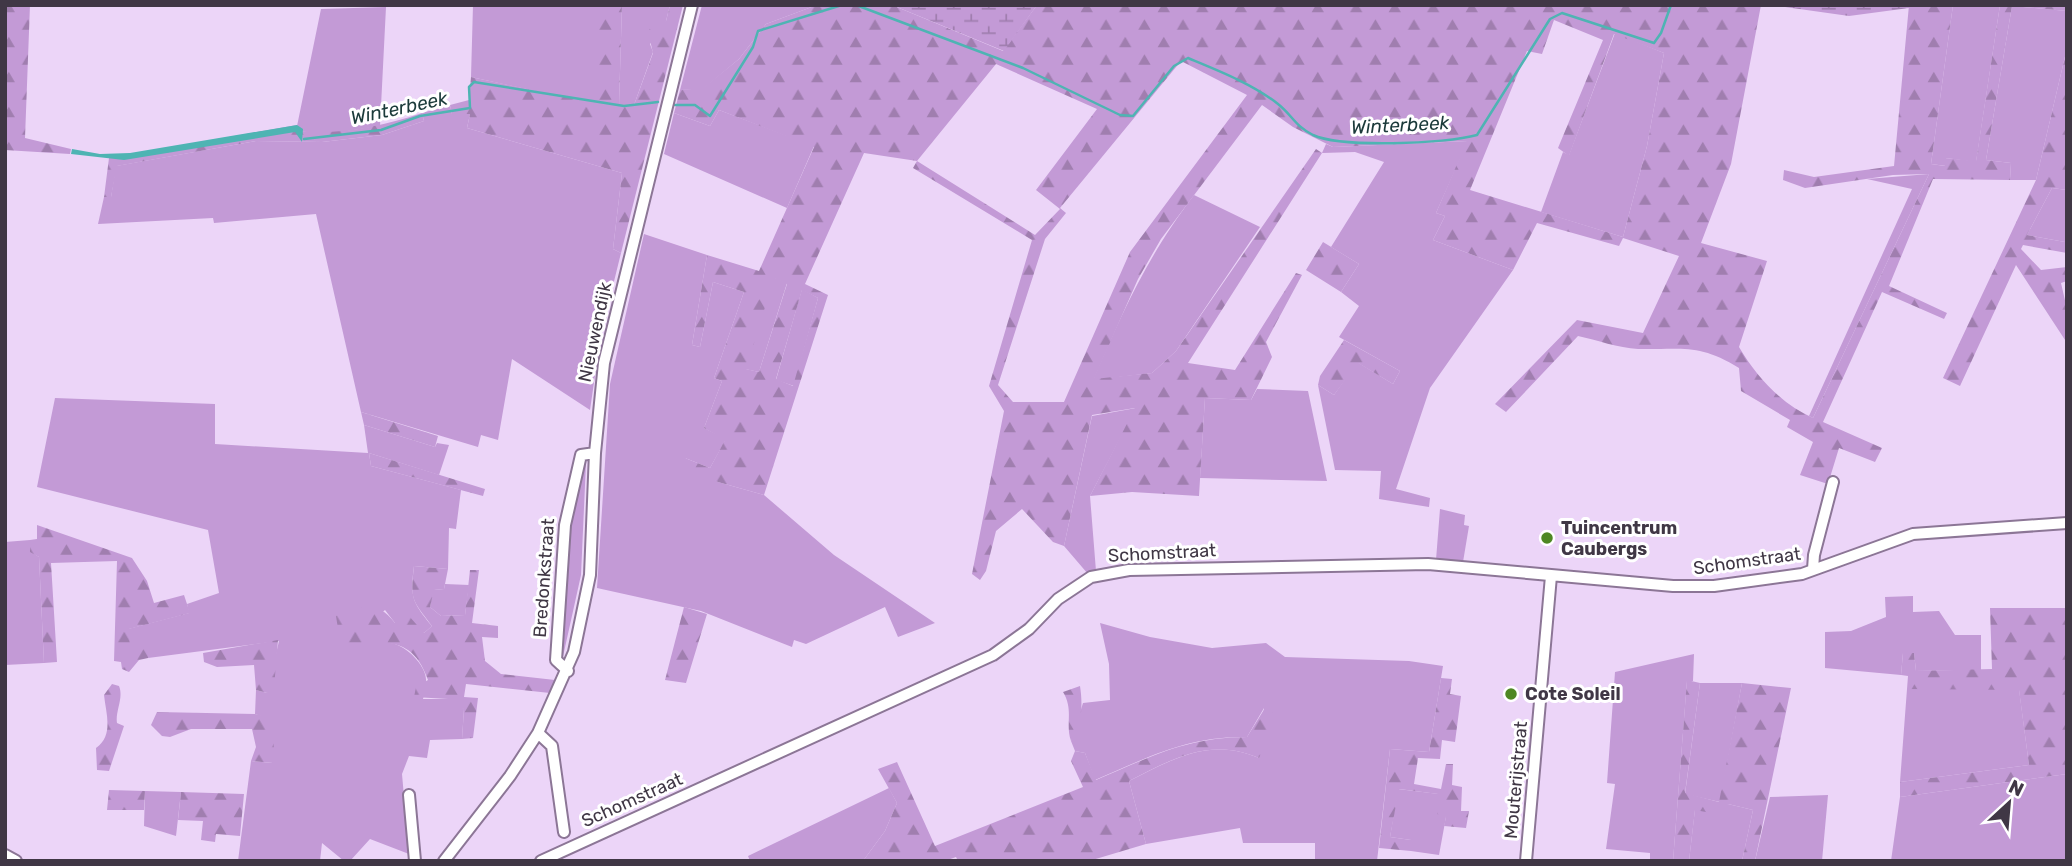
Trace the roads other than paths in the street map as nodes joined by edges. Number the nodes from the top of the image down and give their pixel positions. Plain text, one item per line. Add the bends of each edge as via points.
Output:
1 (692, 5) edge
2 (595, 453) junction
3 (1833, 482) dead end
4 (2067, 523) edge
5 (1813, 569) junction
6 (1551, 576) junction
7 (568, 671) junction
8 (538, 733) junction
9 (409, 795) dead end
10 (564, 832) dead end
11 (5, 855) edge
12 (567, 855) edge
13 (16, 861) edge
14 (415, 861) edge
15 (441, 861) edge
16 (541, 861) edge
17 (1526, 861) edge

1 - 2 street, Nieuwendijk via 611,332
2 - 7 street, Nieuwendijk via 590,575
2 - 7 street, Bredonkstraat via 580,456 565,525 556,660
3 - 5 street, Schomstraat
4 - 5 street, Schomstraat via 1913,534
5 - 6 street, Schomstraat via 1779,578 1691,587
6 - 12 street, Schomstraat via 1427,564 1102,573 1065,593 1029,629 993,655
6 - 17 street, Mouterijstraat
7 - 8 street
8 - 10 street via 552,746
8 - 15 street via 510,776
9 - 14 street
11 - 13 street
12 - 16 street, Schomstraat

